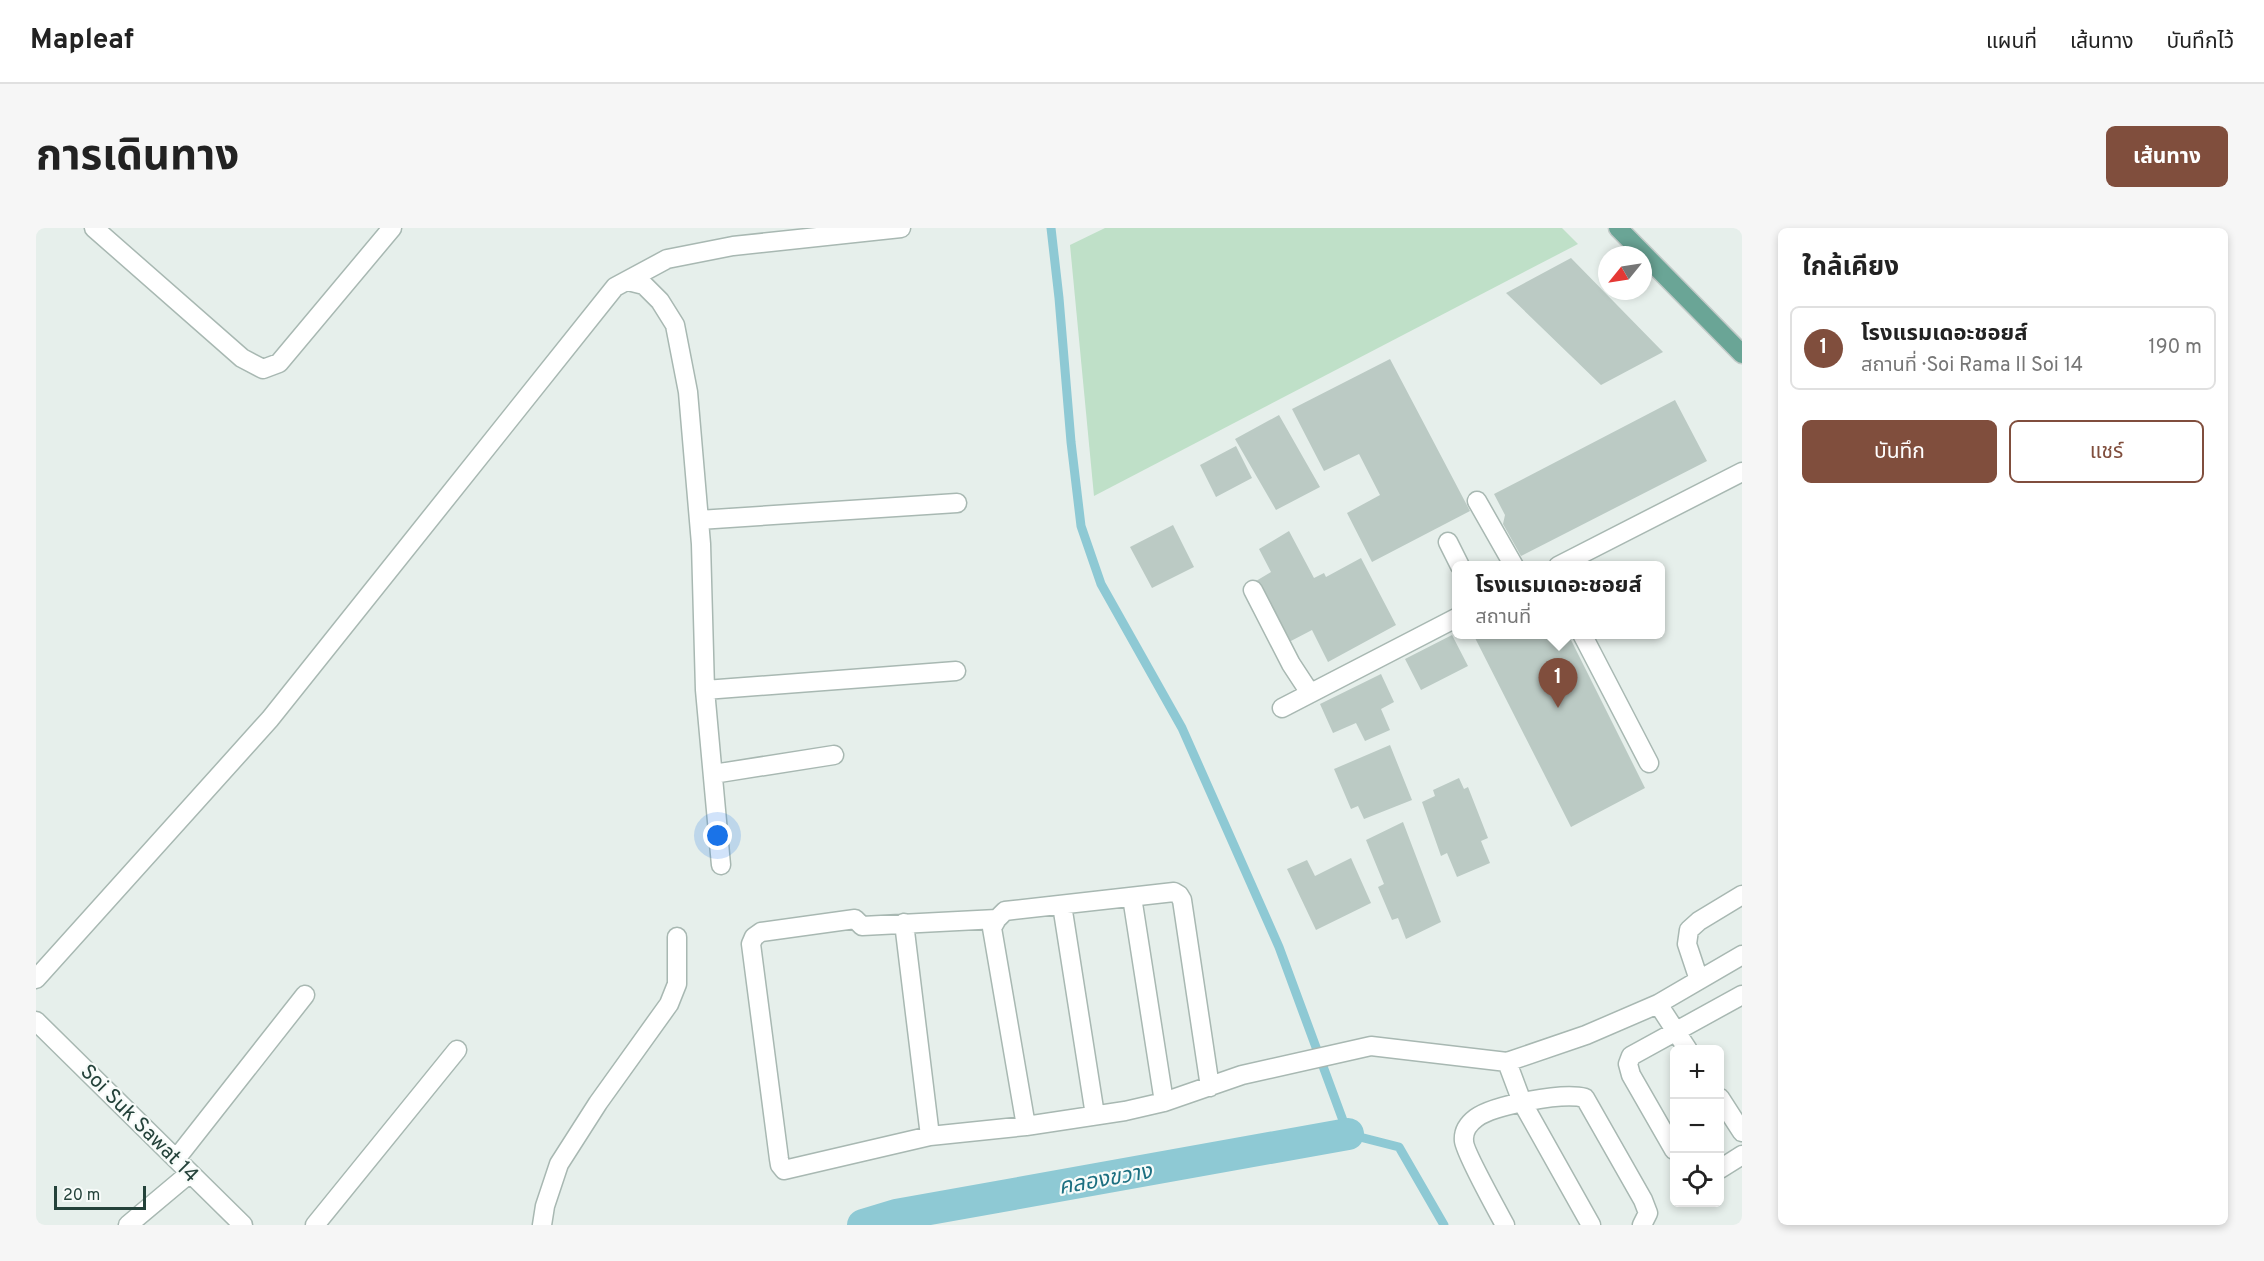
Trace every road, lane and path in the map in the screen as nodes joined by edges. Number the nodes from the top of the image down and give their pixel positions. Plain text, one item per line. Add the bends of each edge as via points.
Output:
1 (94, 228) edge
2 (392, 228) edge
3 (901, 228) edge
4 (1618, 228) edge
5 (628, 281) junction
6 (1742, 354) edge
7 (1742, 472) edge
8 (1477, 501) dead end
9 (957, 503) dead end
10 (699, 520) junction
11 (1448, 542) dead end
12 (1458, 561) edge
13 (1511, 561) edge
14 (1568, 561) edge
15 (1253, 590) dead end
16 (1452, 620) edge
17 (1585, 639) edge
18 (956, 671) dead end
19 (705, 690) junction
20 (1310, 693) junction
21 (1282, 708) dead end
22 (834, 755) dead end
23 (1649, 762) dead end
24 (712, 774) junction
25 (721, 865) dead end
26 (1742, 896) edge
27 (1132, 897) junction
28 (1062, 905) junction
29 (997, 919) junction
30 (904, 923) junction
31 (677, 937) dead end
32 (1742, 955) edge
33 (36, 979) edge
34 (1700, 980) junction
35 (306, 995) dead end
36 (1742, 995) edge
37 (1658, 1004) junction
38 (36, 1021) edge
39 (1676, 1031) junction
40 (1685, 1045) edge
41 (456, 1050) dead end
42 (1507, 1062) junction
43 (1210, 1087) junction
44 (1720, 1099) edge
45 (1164, 1102) junction
46 (1522, 1102) junction
47 (1095, 1115) junction
48 (1026, 1126) junction
49 (1742, 1132) edge
50 (930, 1136) junction
51 (1670, 1143) edge
52 (1742, 1155) edge
53 (176, 1159) junction
54 (1724, 1166) edge
55 (190, 1173) junction
56 (128, 1225) edge
57 (243, 1225) edge
58 (315, 1225) edge
59 (542, 1225) edge
60 (1505, 1225) edge
61 (1591, 1225) edge
62 (1642, 1225) edge

1 - 2 street via 242,358 263,369 279,363
3 - 5 street via 733,246 667,259
4 - 6 main road
5 - 10 street via 644,285 675,324 688,392
5 - 33 street via 615,287 270,720
7 - 14 street
8 - 13 street
9 - 10 street
10 - 19 street
11 - 12 street
15 - 20 street
16 - 20 street
17 - 23 street
18 - 19 street
19 - 24 street
20 - 21 street
22 - 24 street
24 - 25 street
26 - 34 street via 1689,930 1687,944
27 - 28 street
27 - 43 street via 1174,892 1182,900
27 - 45 street
28 - 29 street via 1005,911
28 - 47 street
29 - 30 street
29 - 48 street via 992,928
30 - 50 street
30 - 50 street via 862,926 855,919 761,932 751,944 780,1165 784,1170
31 - 59 street via 677,984 669,1004 558,1164
32 - 34 street
34 - 37 street
35 - 53 street
36 - 39 street
37 - 39 street
37 - 42 street via 1586,1035
38 - 53 street, Soi Suk Sawat 14
39 - 40 street
39 - 51 street via 1631,1056 1628,1064
41 - 58 street
42 - 43 street via 1371,1046 1242,1075
42 - 46 street
43 - 45 street
44 - 49 street
45 - 47 street
46 - 60 street via 1478,1117 1466,1127 1463,1143
46 - 61 street
46 - 62 street via 1576,1095 1585,1098 1643,1200 1648,1213
47 - 48 street
48 - 50 street
52 - 54 street
53 - 55 street, Soi Suk Sawat 14
55 - 56 street
55 - 57 street, Soi Suk Sawat 14

